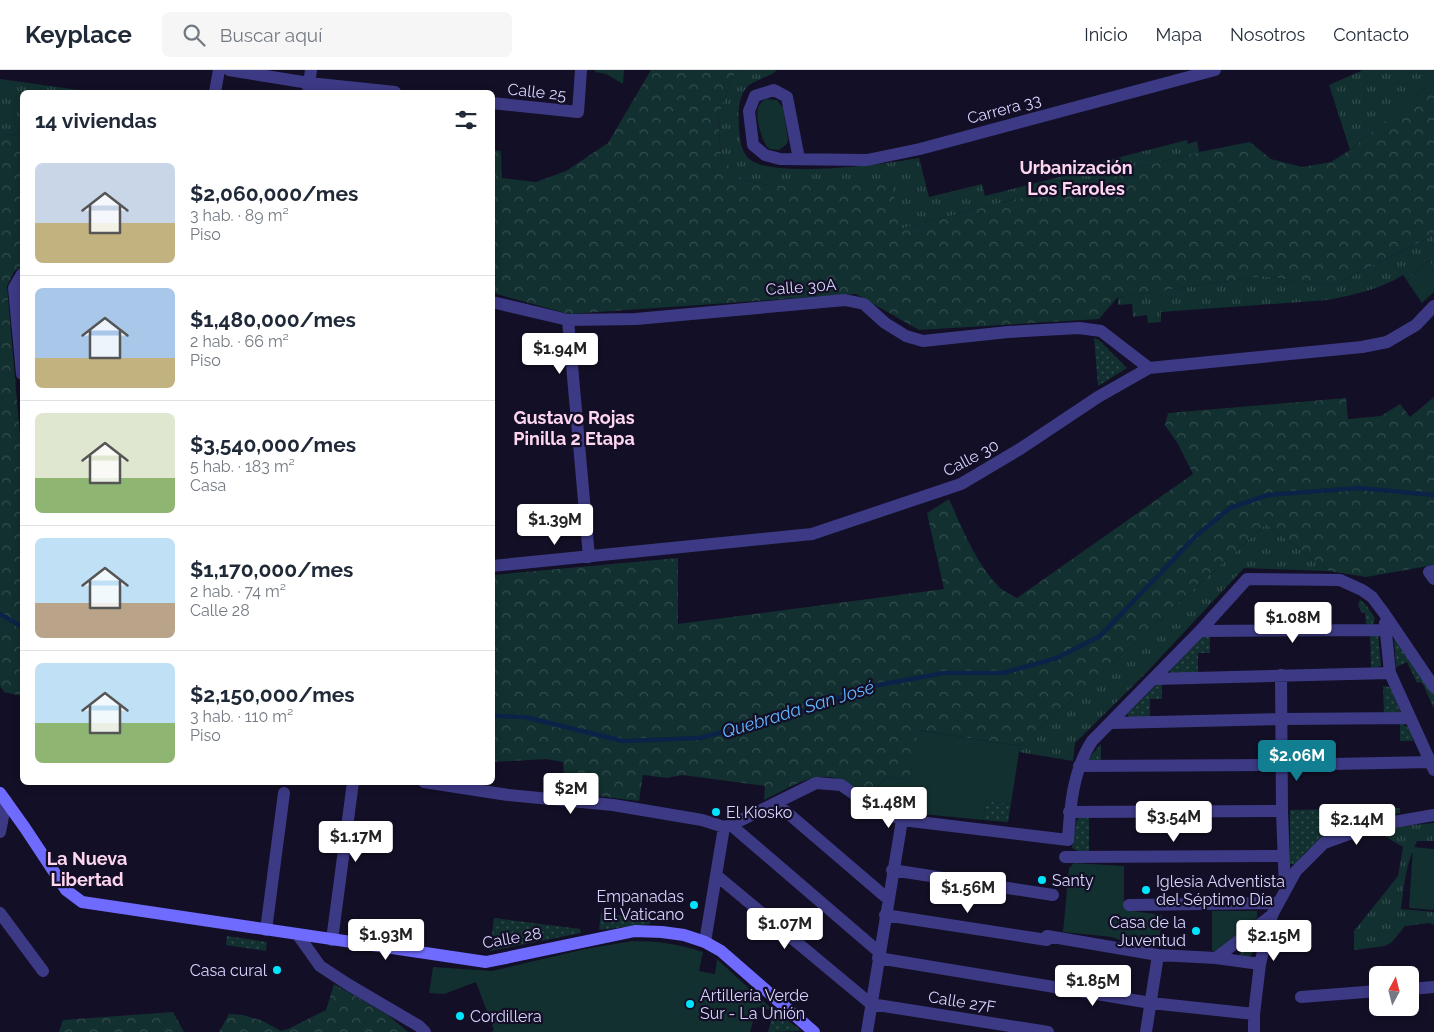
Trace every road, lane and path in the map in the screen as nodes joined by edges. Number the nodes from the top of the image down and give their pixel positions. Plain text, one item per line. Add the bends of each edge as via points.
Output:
1 (219, 70) edge
2 (581, 70) edge
3 (1215, 70) edge
4 (235, 71) edge
5 (309, 82) edge
6 (215, 90) edge
7 (378, 90) edge
8 (495, 103) edge
9 (799, 159) junction
10 (20, 278) edge
11 (495, 303) edge
12 (1434, 306) edge
13 (568, 320) junction
14 (20, 352) edge
15 (1149, 368) junction
16 (589, 557) junction
17 (495, 566) edge
18 (1434, 571) edge
19 (1434, 579) edge
20 (1384, 613) junction
21 (1386, 630) junction
22 (1200, 631) junction
23 (1390, 674) junction
24 (1281, 675) junction
25 (1154, 678) junction
26 (1434, 687) edge
27 (1410, 718) junction
28 (1282, 719) junction
29 (1111, 723) junction
30 (1283, 765) junction
31 (1079, 766) junction
32 (1432, 766) edge
33 (353, 785) edge
34 (443, 785) edge
35 (284, 793) dead end
36 (3, 797) edge
37 (776, 803) junction
38 (1282, 811) junction
39 (1069, 812) junction
40 (1434, 815) edge
41 (902, 820) junction
42 (728, 826) junction
43 (0, 832) edge
44 (1283, 856) junction
45 (1066, 857) dead end
46 (892, 870) junction
47 (716, 875) junction
48 (1285, 890) junction
49 (1054, 895) dead end
50 (888, 899) junction
51 (1278, 903) junction
52 (1129, 905) dead end
53 (0, 913) edge
54 (885, 915) junction
55 (1272, 915) junction
56 (266, 930) junction
57 (298, 935) junction
58 (332, 940) junction
59 (705, 942) junction
60 (879, 955) junction
61 (1158, 955) junction
62 (1216, 958) junction
63 (1260, 964) junction
64 (43, 970) dead end
65 (1434, 987) edge
66 (1419, 988) edge
67 (1369, 992) edge
68 (1301, 997) dead end
69 (1151, 1003) junction
70 (871, 1004) junction
71 (1254, 1014) junction
72 (812, 1031) edge
73 (425, 1032) edge
74 (867, 1032) edge
75 (1048, 1032) edge
76 (1146, 1032) edge
77 (1254, 1032) edge

1 - 6 street
2 - 8 street, Calle 25 via 578,112
3 - 9 street, Carrera 33 via 867,160
4 - 5 street
5 - 7 street
9 - 9 street, Carrera 33 via 787,97 774,90 756,96 749,111 753,145 765,155
10 - 14 street via 14,288
11 - 13 street, Calle 30A
12 - 15 street, Calle 30 via 1416,325 1387,342
13 - 15 street, Calle 30A via 636,319 845,300 864,304 885,323 906,336 923,341 1079,328 1101,331
13 - 16 street
15 - 16 street, Calle 30 via 961,484 901,506 812,534
16 - 17 street, Calle 30
18 - 19 street via 1429,572
20 - 21 street
20 - 22 street via 1372,597 1340,580 1247,579
20 - 26 street
21 - 22 street
21 - 23 street
22 - 25 street
23 - 24 street
23 - 27 street
24 - 25 street
24 - 28 street
25 - 29 street
27 - 28 street
27 - 32 street
28 - 29 street
28 - 30 street
29 - 31 street via 1092,741
30 - 31 street
30 - 32 street
30 - 38 street
31 - 39 street
33 - 58 street
34 - 42 street via 612,805
35 - 56 street
36 - 43 street
36 - 56 street, Calle 28 via 66,890 82,902
37 - 41 street via 816,783 841,785 872,806
37 - 42 street
37 - 50 street
38 - 39 street
38 - 44 street
39 - 41 street via 1068,840
40 - 48 street via 1371,826 1324,843 1296,871
41 - 46 street
42 - 47 street
42 - 60 street
44 - 45 street
44 - 48 street
46 - 49 street
46 - 50 street
47 - 59 street
47 - 70 street
48 - 51 street
50 - 54 street
51 - 52 street
51 - 55 street
53 - 64 street
54 - 60 street
54 - 61 street
55 - 62 street
55 - 63 street
56 - 57 street, Calle 28
57 - 58 street, Calle 28
57 - 73 street via 320,966
58 - 59 street, Calle 28 via 486,962 635,932 684,935
59 - 72 street, Calle 28 via 721,951
60 - 69 street
60 - 70 street
61 - 62 street
61 - 69 street
62 - 63 street
63 - 71 street
65 - 66 street
67 - 68 street
69 - 71 street
69 - 76 street
70 - 74 street
70 - 75 street, Calle 27F
71 - 77 street

